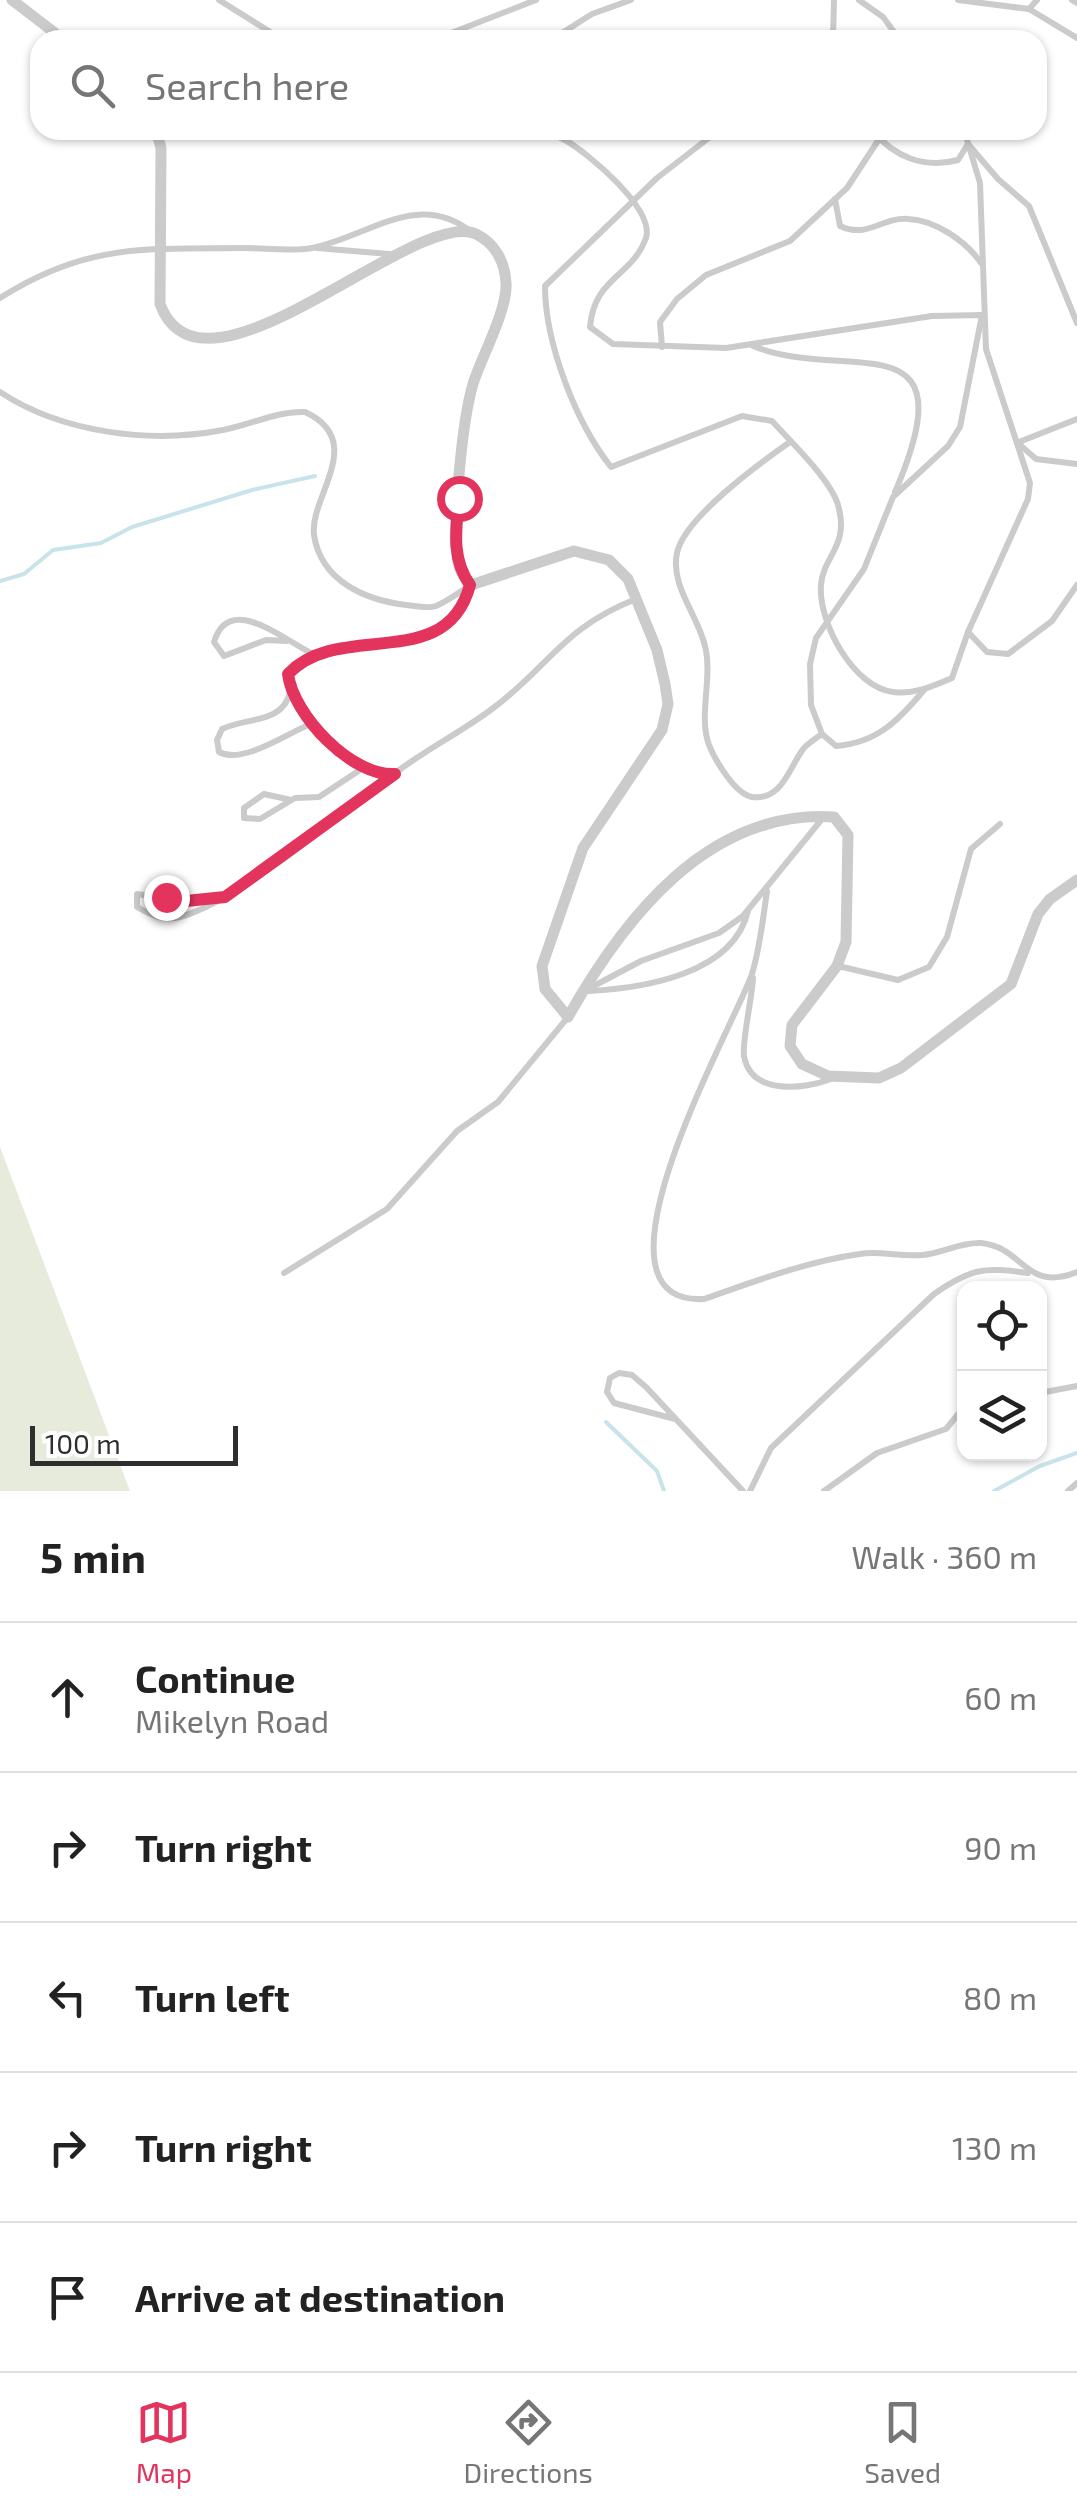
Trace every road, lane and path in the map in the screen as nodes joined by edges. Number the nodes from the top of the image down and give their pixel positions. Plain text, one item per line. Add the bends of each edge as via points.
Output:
1 (12, 0) edge
2 (218, 0) edge
3 (536, 0) edge
4 (631, 0) edge
5 (834, 0) edge
6 (859, 0) edge
7 (958, 0) edge
8 (1037, 0) edge
9 (1029, 9) junction
10 (51, 30) edge
11 (267, 30) edge
12 (460, 30) edge
13 (567, 30) edge
14 (834, 30) edge
15 (893, 30) edge
16 (1077, 38) edge
17 (159, 140) edge
18 (564, 140) edge
19 (706, 140) edge
20 (879, 140) edge
21 (881, 140) edge
22 (967, 140) edge
23 (968, 144) junction
24 (835, 199) junction
25 (635, 203) junction
26 (471, 231) junction
27 (310, 248) junction
28 (162, 249) junction
29 (400, 252) junction
30 (982, 264) junction
31 (0, 298) edge
32 (982, 316) junction
33 (1077, 324) edge
34 (750, 345) junction
35 (662, 347) junction
36 (0, 392) edge
37 (1077, 418) edge
38 (790, 442) junction
39 (1018, 443) junction
40 (1077, 464) edge
41 (893, 498) junction
42 (470, 585) junction
43 (1077, 586) edge
44 (636, 599) junction
45 (826, 622) junction
46 (968, 632) junction
47 (286, 641) junction
48 (319, 656) junction
49 (924, 690) junction
50 (290, 692) junction
51 (311, 724) junction
52 (822, 734) junction
53 (363, 768) junction
54 (395, 774) junction
55 (291, 800) junction
56 (824, 816) junction
57 (1000, 824) dead end
58 (1077, 880) edge
59 (767, 891) junction
60 (225, 897) junction
61 (748, 911) junction
62 (836, 966) junction
63 (753, 972) junction
64 (582, 992) junction
65 (568, 1017) junction
66 (839, 1076) junction
67 (1077, 1272) edge
68 (284, 1273) dead end
69 (1030, 1274) junction
70 (1077, 1386) edge
71 (1047, 1392) edge
72 (957, 1416) edge
73 (675, 1420) junction
74 (1077, 1482) edge
75 (746, 1491) edge
76 (824, 1491) edge
77 (1068, 1491) edge

1 - 10 street
2 - 11 lane
3 - 12 lane
4 - 13 lane
5 - 14 lane
6 - 15 lane
7 - 9 lane
8 - 9 lane
9 - 16 lane
17 - 28 street
18 - 25 lane
19 - 25 lane
20 - 24 lane
21 - 23 lane via 903,156 936,166 958,160
22 - 23 lane
23 - 30 lane via 980,183
23 - 33 lane via 1029,206
24 - 30 lane via 840,226 853,232 909,218 954,236
24 - 35 lane via 790,241 706,274 660,322
25 - 35 lane via 647,236 592,302 590,327 613,344
25 - 38 lane via 545,286 545,305 587,436 611,467 742,416 772,420
26 - 27 lane via 428,212 407,213
26 - 29 street via 432,236
26 - 42 street via 490,241 507,286 472,388 455,538 459,570
27 - 28 lane
27 - 29 lane
28 - 29 street via 160,304 168,324 186,336 264,325
28 - 31 lane via 84,258
30 - 32 lane
32 - 34 lane via 932,316
32 - 39 lane via 994,378
32 - 41 lane via 960,427
34 - 35 lane
34 - 41 lane via 776,355 874,360 912,381 916,434
36 - 42 lane via 30,412 132,434 210,433 304,412 325,428 332,448 334,468 314,536 336,577 370,597 434,607
37 - 39 lane
38 - 45 lane via 838,502 838,550 820,582
38 - 52 lane via 753,468 685,535 676,574 706,649 710,746 739,791 768,794 792,775 802,750
39 - 40 lane via 1036,459
39 - 46 lane via 1028,470 1028,498
41 - 45 lane via 864,569
42 - 44 street via 574,550 609,560
42 - 48 lane via 463,612 441,632
43 - 46 lane via 1052,621 1008,654 986,652
44 - 54 lane via 600,614 560,643 492,709
44 - 65 street via 657,650 668,704 662,730 583,848 542,966 545,989
45 - 49 lane via 853,668 890,692
45 - 52 lane via 810,664 811,705
46 - 49 lane via 952,678
47 - 47 lane via 240,618 214,642 224,656 266,640
47 - 48 lane
48 - 50 lane via 288,674
49 - 52 lane via 898,722 862,744 836,746
50 - 51 lane
50 - 51 lane via 276,715 222,730 219,752 243,754
51 - 53 lane
53 - 54 lane
53 - 55 lane via 319,796
54 - 60 lane
55 - 55 lane via 273,816 244,818 244,808 264,794
56 - 59 lane
56 - 62 street via 834,816 848,834 846,942
56 - 64 street via 763,824 680,868
57 - 62 lane via 971,849 947,937 929,968 898,980
58 - 66 street via 1038,914 1011,984 901,1068 880,1078
59 - 61 lane
59 - 63 lane
60 - 60 lane via 186,901 137,894 137,907 178,918
61 - 64 lane via 719,934 641,961
61 - 64 lane via 732,946 712,960 627,989
62 - 66 street via 792,1025 790,1046 802,1064
63 - 66 lane via 744,1045 748,1067 768,1082 800,1089
63 - 69 lane via 662,1181 655,1256 670,1289 704,1299 845,1256 925,1256 978,1243 1002,1248
64 - 65 street
65 - 68 lane via 498,1102 457,1131 387,1208
67 - 69 lane
69 - 75 lane via 981,1268 934,1294 772,1448
70 - 71 lane
72 - 76 lane via 946,1429 877,1453
73 - 73 lane via 632,1375 610,1378 607,1392 614,1403
73 - 75 lane
74 - 77 lane

